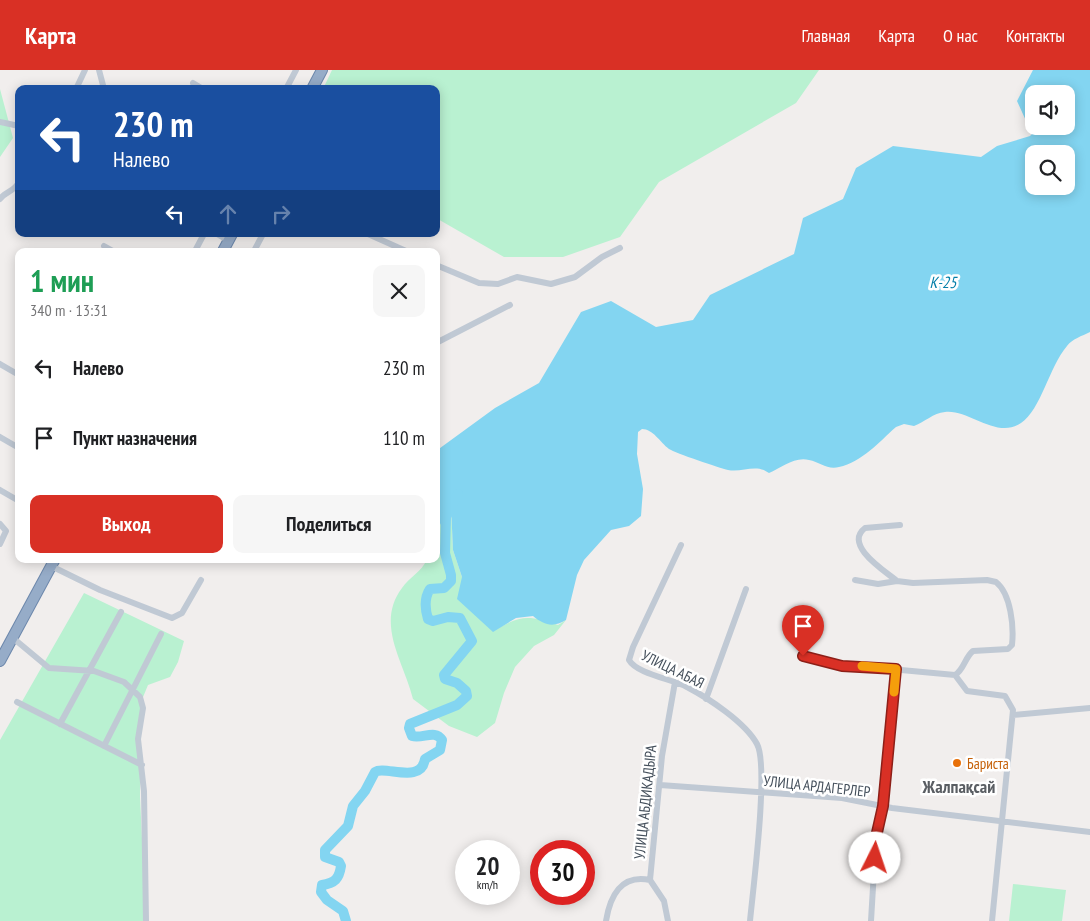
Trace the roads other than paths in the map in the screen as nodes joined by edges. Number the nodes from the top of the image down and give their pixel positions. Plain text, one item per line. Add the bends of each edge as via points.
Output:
1 (85, 70) edge
2 (99, 70) edge
3 (296, 70) edge
4 (322, 70) edge
5 (193, 83) dead end
6 (78, 85) edge
7 (103, 85) edge
8 (196, 85) edge
9 (288, 85) edge
10 (314, 85) edge
11 (0, 122) edge
12 (15, 125) edge
13 (15, 188) edge
14 (0, 200) edge
15 (375, 237) edge
16 (104, 246) dead end
17 (108, 248) edge
18 (399, 248) edge
19 (620, 248) dead end
20 (440, 267) edge
21 (510, 304) dead end
22 (440, 341) edge
23 (0, 364) edge
24 (15, 373) edge
25 (0, 437) edge
26 (15, 446) edge
27 (0, 490) edge
28 (15, 499) edge
29 (0, 524) edge
30 (900, 525) dead end
31 (0, 544) edge
32 (681, 545) dead end
33 (53, 563) edge
34 (201, 580) dead end
35 (855, 580) dead end
36 (897, 581) junction
37 (746, 589) dead end
38 (120, 612) dead end
39 (161, 634) dead end
40 (12, 638) junction
41 (803, 656) dead end
42 (0, 661) edge
43 (896, 669) junction
44 (88, 670) junction
45 (955, 675) junction
46 (675, 682) junction
47 (132, 688) junction
48 (706, 699) junction
49 (17, 702) dead end
50 (1090, 708) edge
51 (1013, 715) junction
52 (60, 724) junction
53 (104, 746) junction
54 (142, 764) junction
55 (660, 785) junction
56 (761, 792) junction
57 (883, 806) junction
58 (1001, 821) junction
59 (1090, 832) edge
60 (650, 880) junction
61 (146, 921) edge
62 (606, 921) edge
63 (668, 921) edge
64 (750, 921) edge
65 (871, 921) edge
66 (992, 921) edge

1 - 6 street
2 - 7 street
3 - 9 street
4 - 10 highway
5 - 8 street
11 - 12 street
13 - 14 street
15 - 18 street
16 - 17 street
19 - 20 street via 576,277 551,284 517,277 498,284 479,283
21 - 22 street
23 - 24 street
25 - 26 street
27 - 28 street
29 - 31 street via 6,531
30 - 36 street via 865,528 859,539 864,555
32 - 46 street, УЛИЦА АБАЯ via 629,656 631,664 637,668
33 - 34 street via 100,590 172,618 182,612
33 - 40 highway
35 - 36 street via 878,584
36 - 45 street via 987,580 1000,585 1009,610 1012,645 1008,649 973,650
37 - 48 street
38 - 44 street
39 - 47 street
40 - 42 highway
40 - 44 street via 49,668
41 - 43 street via 842,666
43 - 45 street
43 - 57 street
44 - 47 street via 115,678
44 - 52 street
45 - 51 street via 967,691 1005,696 1012,706
46 - 48 street, УЛИЦА АБАЯ
46 - 55 street, УЛИЦА АБДИКАДЫРА
47 - 53 street
47 - 54 street via 140,697 143,708 138,739
48 - 56 street, УЛИЦА АБАЯ via 735,721 757,744 762,768
49 - 52 street
50 - 51 street
51 - 58 street
52 - 53 street
53 - 54 street
54 - 61 street
55 - 56 street, УЛИЦА АРДАГЕРЛЕР
55 - 60 street, УЛИЦА АБДИКАДЫРА
56 - 57 street, УЛИЦА АРДАГЕРЛЕР via 842,798
56 - 64 street, УЛИЦА АБАЯ
57 - 58 street, УЛИЦА АРДАГЕРЛЕР
57 - 65 street via 876,837
58 - 59 street, УЛИЦА АРДАГЕРЛЕР
58 - 66 street
60 - 62 street via 638,878 623,883 612,898
60 - 63 street, УЛИЦА АБДИКАДЫРА via 664,901

